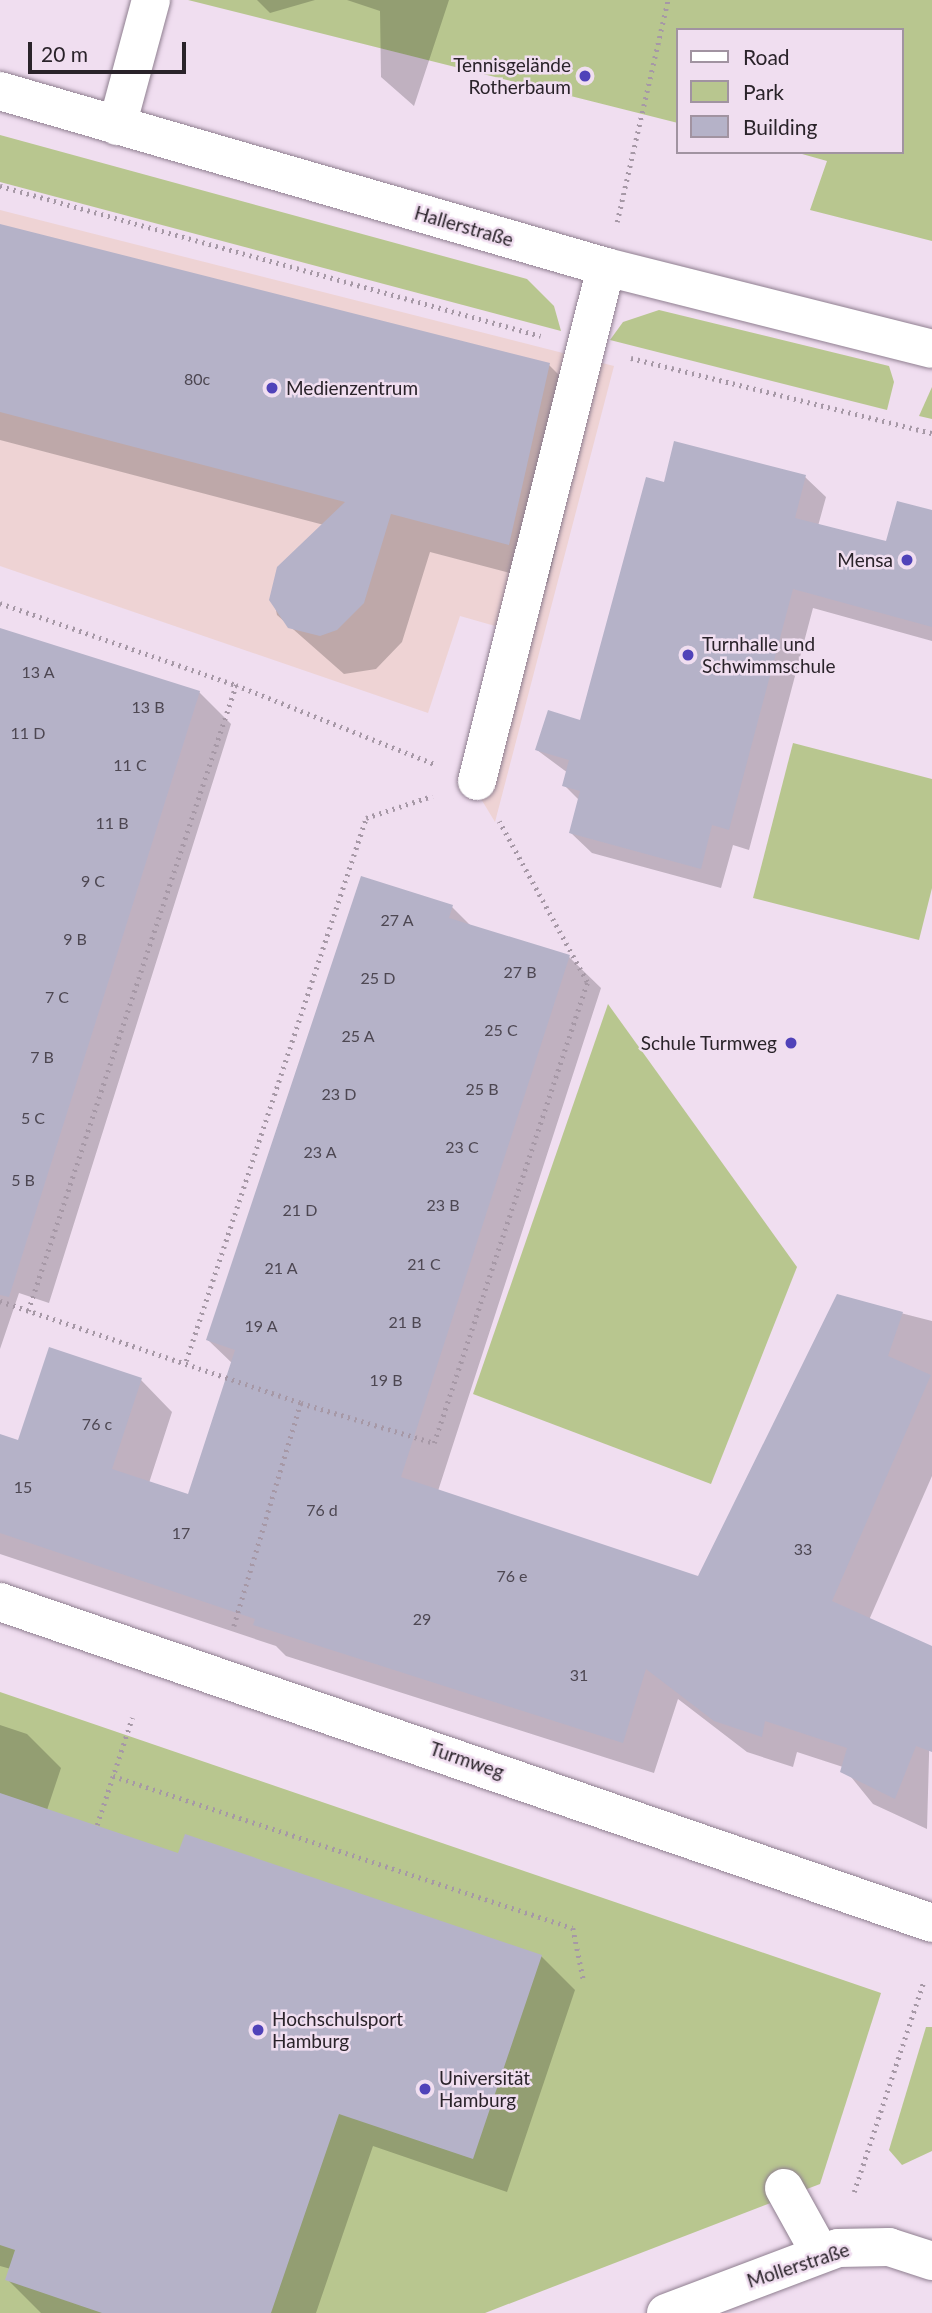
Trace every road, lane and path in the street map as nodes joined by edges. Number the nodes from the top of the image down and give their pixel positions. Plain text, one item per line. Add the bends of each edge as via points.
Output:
1 (151, 0) edge
2 (668, 0) edge
3 (0, 91) edge
4 (117, 126) junction
5 (0, 186) edge
6 (617, 223) dead end
7 (606, 267) junction
8 (586, 347) junction
9 (932, 349) edge
10 (932, 433) edge
11 (0, 603) edge
12 (236, 685) junction
13 (477, 781) junction
14 (0, 1301) edge
15 (29, 1311) junction
16 (186, 1362) junction
17 (301, 1403) junction
18 (0, 1601) edge
19 (234, 1626) dead end
20 (132, 1718) dead end
21 (113, 1776) junction
22 (97, 1825) dead end
23 (932, 1923) edge
24 (584, 1982) dead end
25 (923, 1983) dead end
26 (784, 2188) dead end
27 (854, 2192) dead end
28 (820, 2253) junction
29 (932, 2261) edge
30 (666, 2313) edge

1 - 4 street
2 - 6 path
3 - 4 street, Hallerstraße
4 - 7 street, Hallerstraße
5 - 8 path
7 - 8 street
7 - 9 street, Hallerstraße
8 - 10 path
8 - 13 street
11 - 12 path
12 - 13 path
12 - 15 path
13 - 16 path via 366,818
13 - 17 path via 587,982 434,1443
14 - 15 path
15 - 16 path
16 - 17 path
17 - 19 path
18 - 23 street, Turmweg
20 - 21 path
21 - 22 path
21 - 24 path via 573,1928
25 - 27 path
26 - 28 street
28 - 29 street, Mollerstraße via 863,2245
28 - 30 street, Mollerstraße

